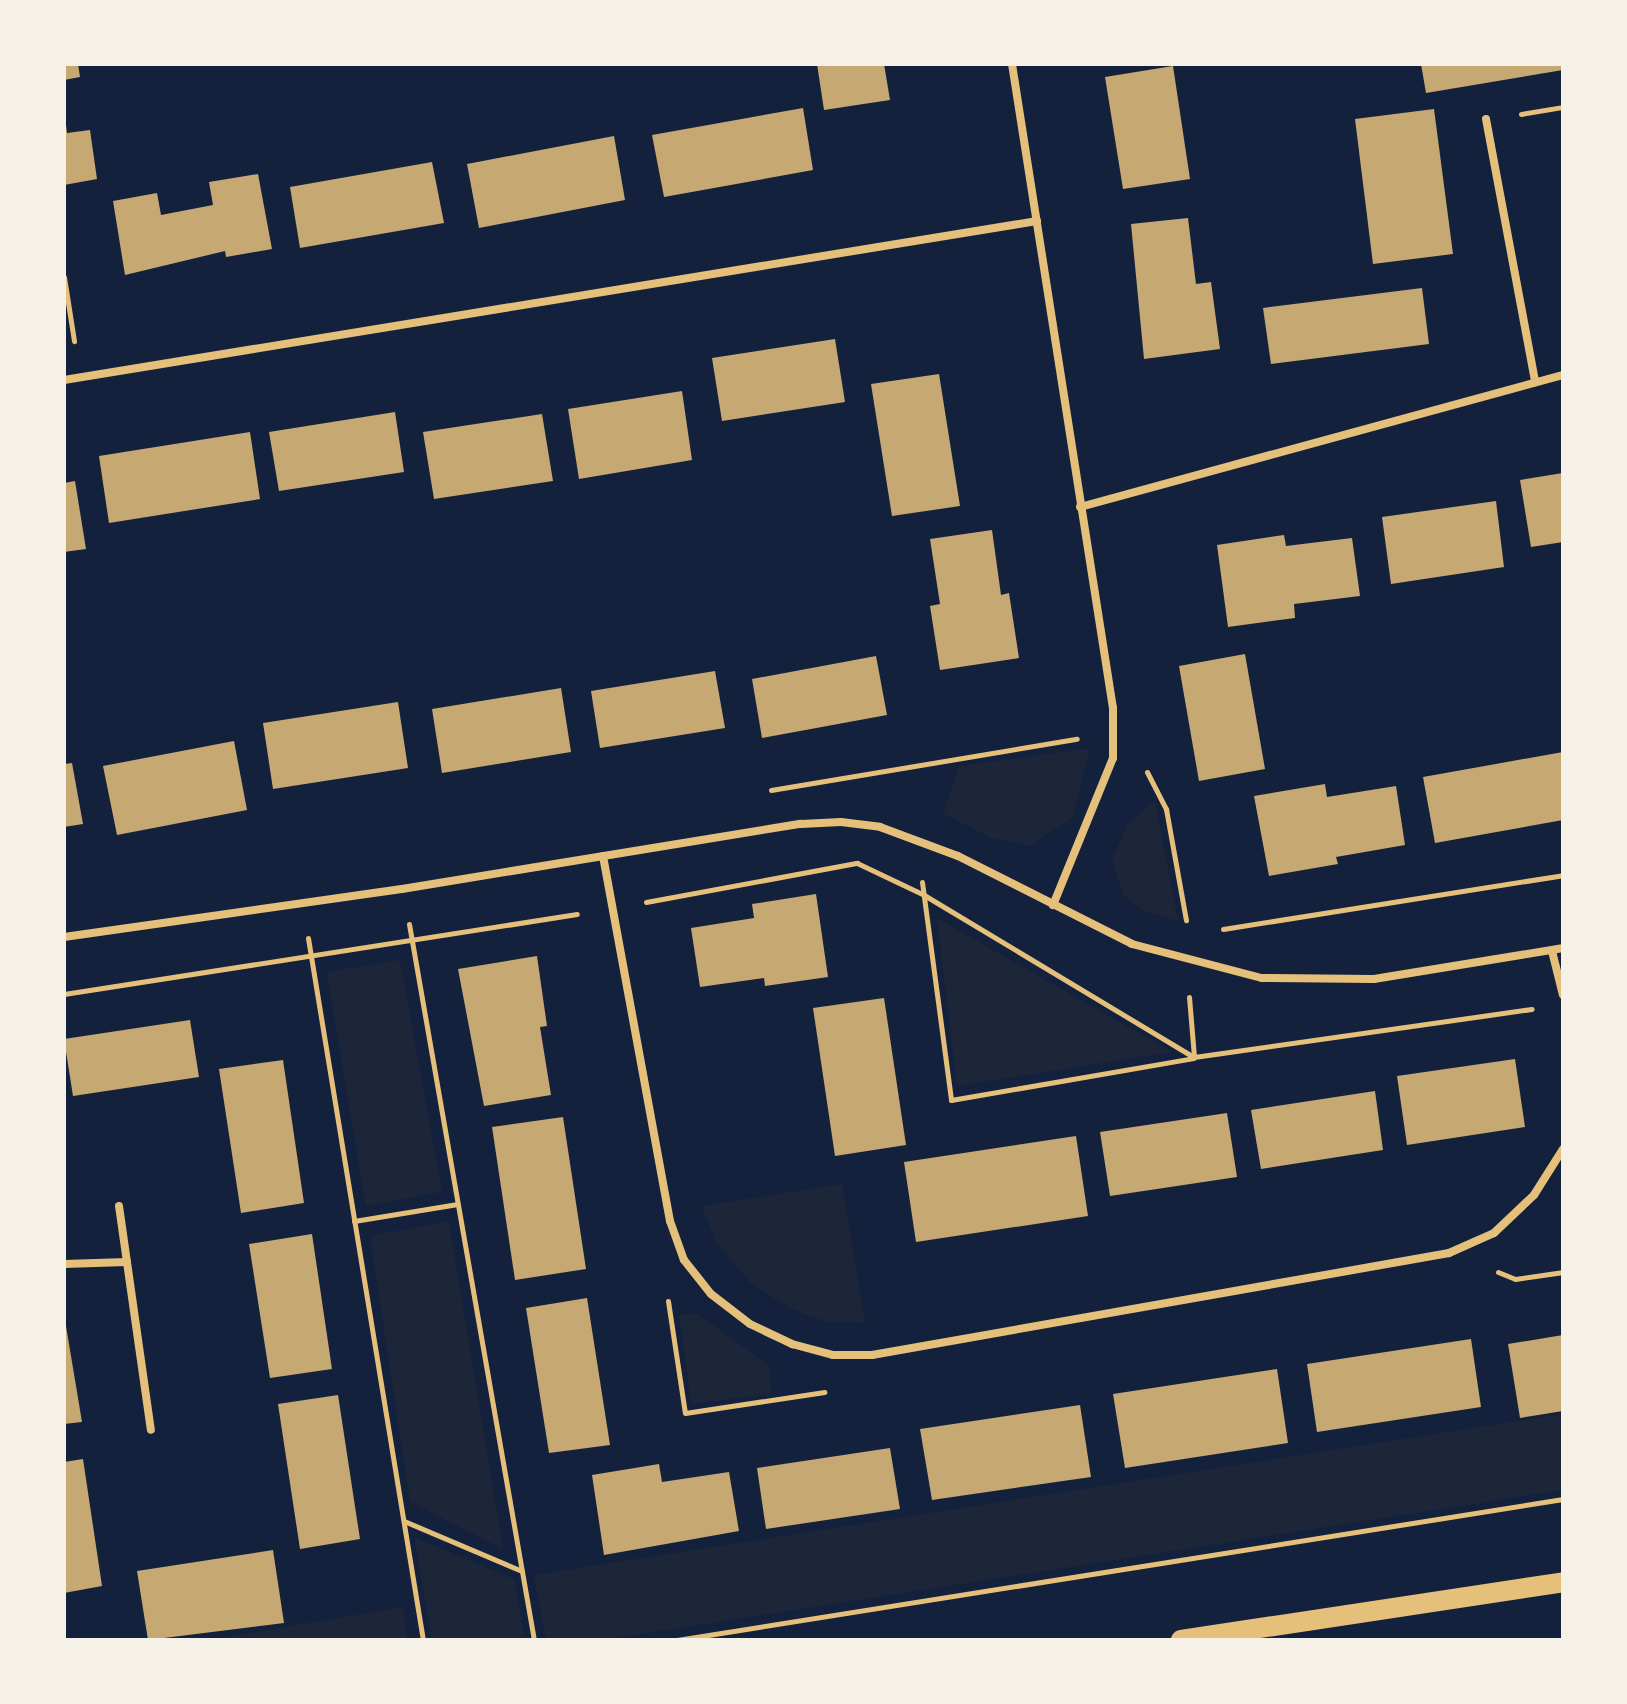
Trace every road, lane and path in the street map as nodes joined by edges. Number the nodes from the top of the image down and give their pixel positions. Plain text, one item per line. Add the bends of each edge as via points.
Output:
1 (1012, 64) edge
2 (1486, 119) dead end
3 (1037, 221) junction
4 (64, 277) edge
5 (1563, 375) edge
6 (80, 377) junction
7 (64, 380) edge
8 (1535, 382) junction
9 (1080, 507) junction
10 (1113, 733) junction
11 (767, 792) dead end
12 (917, 839) junction
13 (603, 856) junction
14 (1563, 875) edge
15 (402, 889) junction
16 (301, 903) junction
17 (1053, 905) junction
18 (1220, 929) dead end
19 (64, 937) edge
20 (1563, 948) edge
21 (1552, 951) junction
22 (1563, 995) edge
23 (1194, 1057) dead end
24 (1563, 1149) edge
25 (458, 1204) junction
26 (119, 1206) dead end
27 (354, 1221) junction
28 (127, 1262) junction
29 (64, 1264) edge
30 (151, 1430) dead end
31 (1563, 1499) edge
32 (403, 1520) junction
33 (522, 1571) junction
34 (1563, 1582) edge
35 (423, 1640) edge
36 (534, 1640) edge
37 (677, 1640) edge
38 (1181, 1640) edge

1 - 3 street
2 - 8 street
3 - 6 street
3 - 9 street
4 - 6 path
5 - 8 street
6 - 7 street
8 - 9 street
9 - 10 street
10 - 11 path via 780,785
10 - 17 street via 1113,758 1101,798
12 - 13 street via 841,822 801,824
12 - 17 street
12 - 23 path via 951,1100
13 - 15 street
13 - 24 street via 670,1221 684,1260 711,1294 750,1324 792,1344 833,1355 872,1355 1449,1253 1494,1233 1534,1195
14 - 18 path
15 - 16 street
15 - 25 path
16 - 19 street
16 - 27 path
17 - 21 street via 1132,944 1262,978 1374,979
20 - 21 street
21 - 22 street
25 - 27 path
25 - 33 path
26 - 28 street
27 - 32 path
28 - 29 street
28 - 30 street
31 - 37 path
32 - 33 path
32 - 35 path
33 - 36 path
34 - 38 main road

